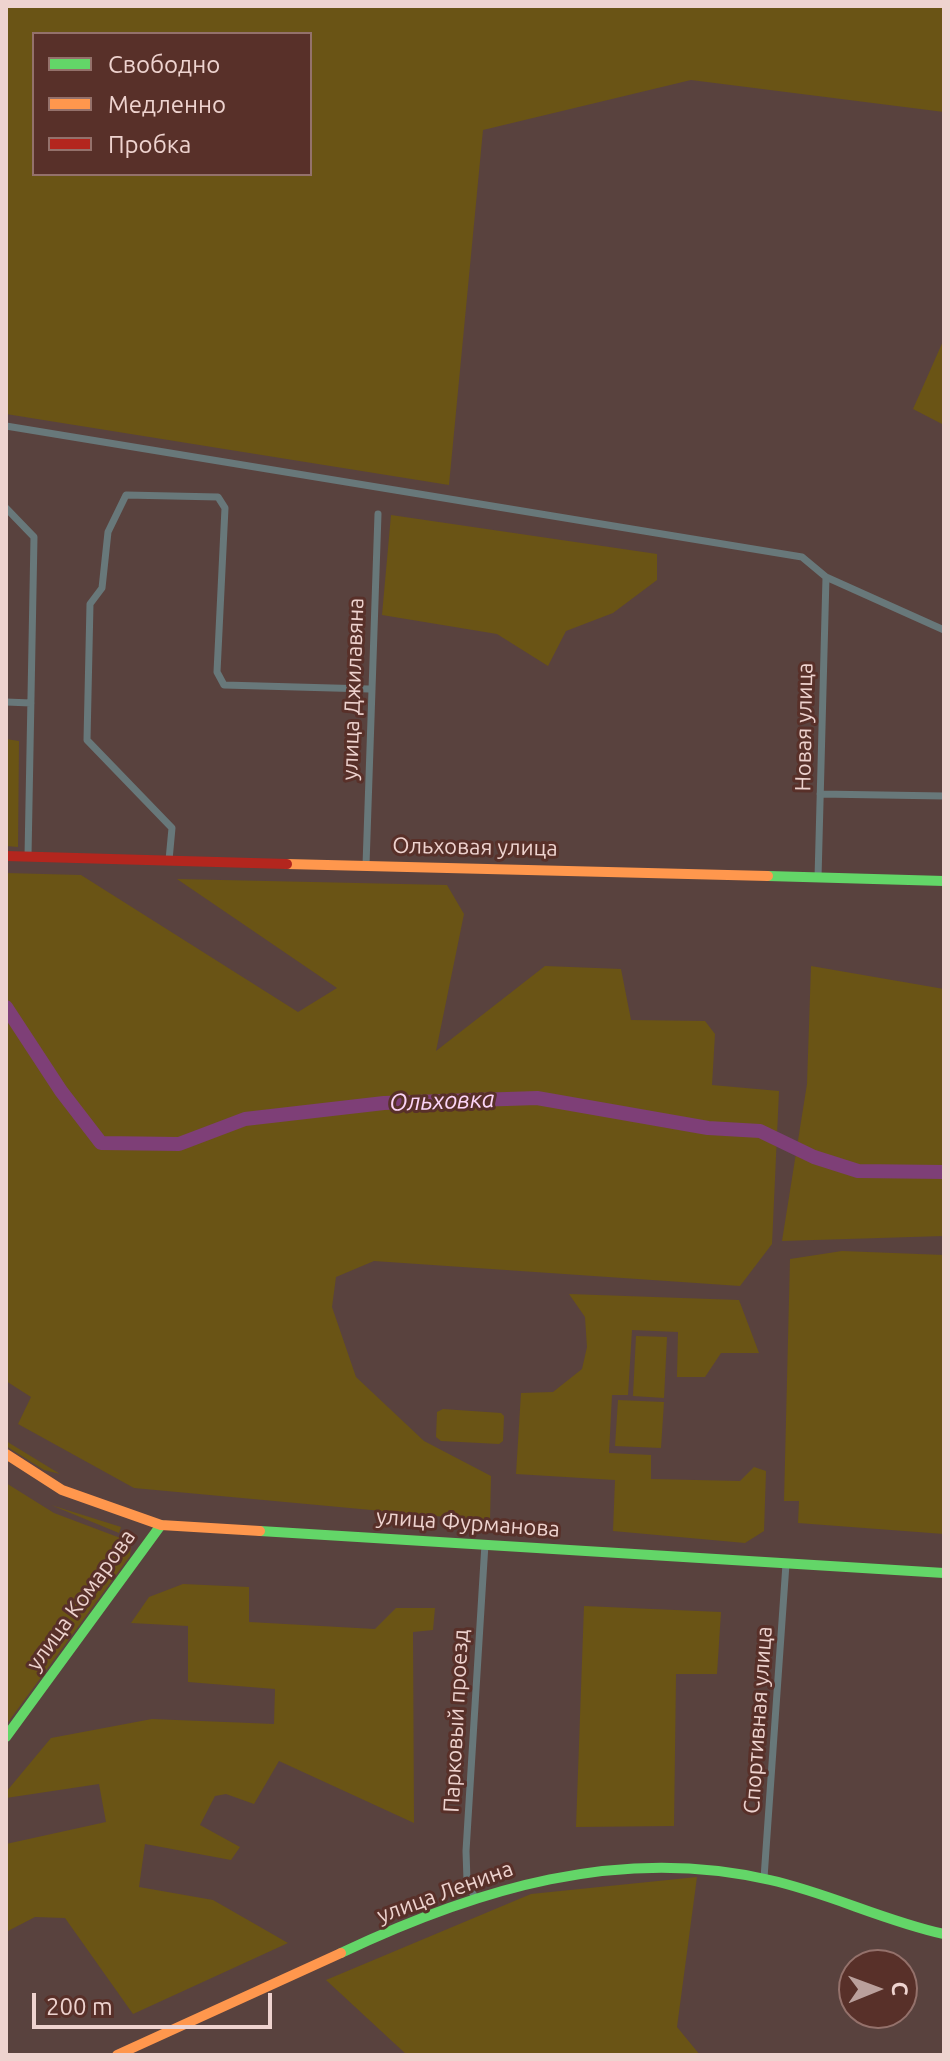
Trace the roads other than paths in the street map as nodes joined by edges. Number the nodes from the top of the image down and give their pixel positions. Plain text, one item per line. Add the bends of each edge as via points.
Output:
1 (6, 426) edge
2 (6, 508) edge
3 (378, 514) dead end
4 (826, 577) junction
5 (944, 630) edge
6 (369, 689) junction
7 (6, 702) edge
8 (31, 703) junction
9 (820, 794) junction
10 (944, 796) edge
11 (6, 856) edge
12 (28, 856) junction
13 (169, 860) junction
14 (366, 865) junction
15 (818, 878) junction
16 (944, 881) edge
17 (6, 1454) edge
18 (161, 1525) junction
19 (485, 1544) junction
20 (786, 1564) junction
21 (944, 1573) edge
22 (6, 1737) edge
23 (764, 1878) junction
24 (475, 1898) junction
25 (944, 1934) edge
26 (117, 2055) edge

1 - 4 street via 802,557
2 - 8 street via 34,537
3 - 6 street, улица Джилавяна
4 - 5 street
4 - 9 street, Новая улица
6 - 13 street via 224,685 217,672 225,508 218,497 126,495 108,532 102,588 90,604 87,740 172,828
6 - 14 street, улица Джилавяна
7 - 8 street
8 - 12 street
9 - 10 street
9 - 15 street, Новая улица
11 - 12 main road, Ольховая улица
12 - 13 main road, Ольховая улица
13 - 14 main road, Ольховая улица
14 - 15 main road, Ольховая улица
15 - 16 main road, Ольховая улица
17 - 18 main road, улица Фурманова via 62,1490
18 - 19 main road, улица Фурманова
18 - 22 main road, улица Комарова
19 - 20 main road, улица Фурманова
19 - 24 street, Парковый проезд via 466,1851 467,1881
20 - 21 main road, улица Фурманова
20 - 23 street, Спортивная улица
23 - 24 main road, улица Ленина via 621,1868
23 - 25 main road, улица Ленина
24 - 26 main road, улица Ленина via 339,1953

